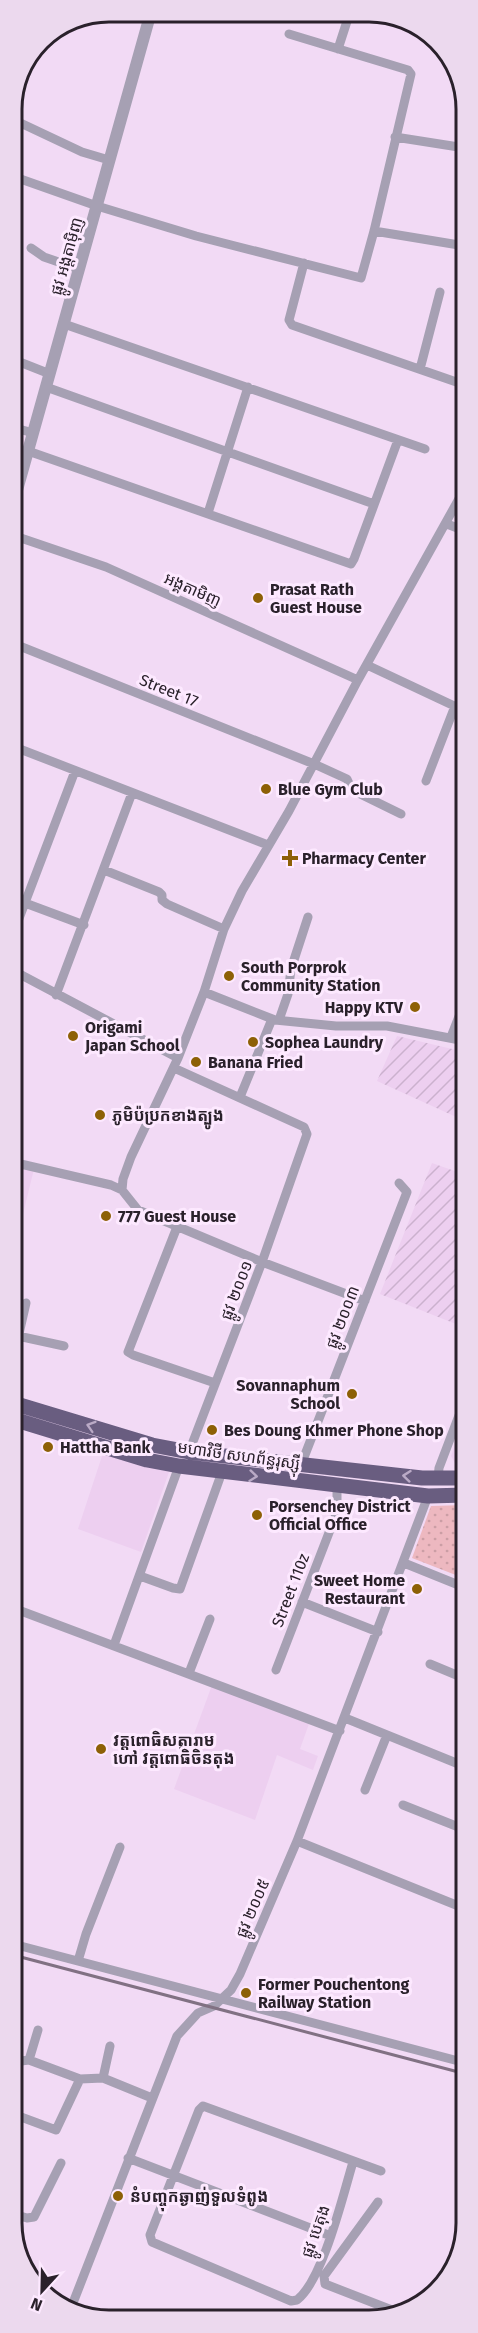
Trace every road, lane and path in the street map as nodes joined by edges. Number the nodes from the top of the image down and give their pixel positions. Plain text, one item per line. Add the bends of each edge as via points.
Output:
1 (148, 23) edge
2 (346, 23) edge
3 (289, 34) dead end
4 (338, 49) junction
5 (23, 124) edge
6 (395, 137) junction
7 (456, 147) edge
8 (109, 160) junction
9 (23, 180) edge
10 (97, 206) junction
11 (374, 231) junction
12 (456, 245) edge
13 (31, 248) dead end
14 (304, 263) junction
15 (79, 269) junction
16 (440, 292) dead end
17 (64, 324) junction
18 (23, 363) edge
19 (420, 369) junction
20 (50, 374) junction
21 (456, 382) edge
22 (46, 387) junction
23 (248, 387) junction
24 (23, 430) edge
25 (33, 433) junction
26 (398, 440) junction
27 (425, 449) dead end
28 (28, 451) junction
29 (228, 451) junction
30 (23, 469) edge
31 (374, 504) junction
32 (456, 506) edge
33 (208, 513) junction
34 (447, 524) junction
35 (456, 527) edge
36 (23, 539) edge
37 (23, 647) edge
38 (367, 665) junction
39 (358, 680) junction
40 (455, 706) joint
41 (23, 750) edge
42 (314, 764) junction
43 (75, 771) junction
44 (426, 781) dead end
45 (132, 793) junction
46 (401, 814) dead end
47 (268, 844) junction
48 (104, 870) junction
49 (25, 903) junction
50 (23, 906) edge
51 (308, 917) dead end
52 (84, 925) junction
53 (224, 929) junction
54 (23, 976) edge
55 (204, 992) junction
56 (56, 994) junction
57 (275, 1019) junction
58 (456, 1025) edge
59 (451, 1037) junction
60 (456, 1038) edge
61 (178, 1058) junction
62 (174, 1068) junction
63 (240, 1097) junction
64 (23, 1165) edge
65 (399, 1183) dead end
66 (122, 1190) junction
67 (177, 1227) junction
68 (262, 1262) junction
69 (364, 1301) junction
70 (26, 1303) dead end
71 (23, 1315) edge
72 (23, 1337) edge
73 (64, 1346) dead end
74 (215, 1383) junction
75 (23, 1406) edge
76 (23, 1422) edge
77 (455, 1425) edge
78 (189, 1452) junction
79 (301, 1465) junction
80 (179, 1466) junction
81 (222, 1473) junction
82 (438, 1478) junction
83 (455, 1478) edge
84 (337, 1486) junction
85 (455, 1495) edge
86 (428, 1496) junction
87 (404, 1563) junction
88 (140, 1576) junction
89 (455, 1584) edge
90 (302, 1602) junction
91 (23, 1612) edge
92 (210, 1619) dead end
93 (378, 1632) junction
94 (114, 1645) junction
95 (430, 1664) dead end
96 (276, 1670) dead end
97 (189, 1673) junction
98 (455, 1675) edge
99 (345, 1718) junction
100 (339, 1731) junction
101 (387, 1735) junction
102 (455, 1763) edge
103 (365, 1790) dead end
104 (403, 1805) dead end
105 (455, 1826) edge
106 (297, 1840) junction
107 (120, 1847) dead end
108 (455, 1905) edge
109 (23, 1947) edge
110 (78, 1961) junction
111 (222, 1999) junction
112 (38, 2030) dead end
113 (110, 2046) dead end
114 (28, 2060) junction
115 (455, 2060) edge
116 (23, 2061) edge
117 (103, 2078) junction
118 (80, 2079) junction
119 (152, 2098) junction
120 (23, 2118) edge
121 (128, 2157) junction
122 (353, 2162) junction
123 (61, 2163) dead end
124 (381, 2171) dead end
125 (175, 2174) junction
126 (378, 2202) dead end
127 (23, 2217) edge
128 (331, 2236) junction
129 (72, 2302) edge
130 (387, 2308) edge

1 - 8 street, ផ្លូវ អង្តតាម៉ិញ
2 - 4 street
3 - 4 street
4 - 6 street via 411,74
5 - 8 street
6 - 7 street
6 - 11 street
8 - 10 street, ផ្លូវ អង្តតាម៉ិញ
9 - 10 street
10 - 14 street
10 - 15 street, ផ្លូវ អង្តតាម៉ិញ
11 - 12 street
11 - 14 street via 361,278
13 - 15 street via 44,257
14 - 19 street via 289,320 292,325
15 - 17 street, ផ្លូវ អង្តតាម៉ិញ
16 - 19 street
17 - 20 street, ផ្លូវ អង្តតាម៉ិញ
17 - 23 street
18 - 20 street
19 - 21 street
20 - 22 street, ផ្លូវ អង្តតាម៉ិញ
22 - 25 street, ផ្លូវ អង្តតាម៉ិញ
22 - 29 street
23 - 26 street
23 - 29 street
24 - 25 street
25 - 28 street, ផ្លូវ អង្តតាម៉ិញ
26 - 27 street
26 - 31 street
28 - 30 street, ផ្លូវ អង្តតាម៉ិញ
28 - 33 street
29 - 31 street
29 - 33 street
31 - 33 street via 351,564
32 - 34 street
34 - 35 street
34 - 38 street
36 - 39 street, អង្គតាមិញ via 106,567
37 - 42 street, Street 17
38 - 39 street
38 - 40 street
39 - 42 street
40 - 44 street
41 - 43 street
42 - 46 street, Street 17 via 347,779 352,790
42 - 47 street
43 - 45 street
43 - 49 street
45 - 47 street
45 - 48 street
47 - 53 street
48 - 52 street
48 - 53 street via 159,892 167,904
49 - 50 street
49 - 52 street
51 - 57 street via 291,969 288,994
52 - 56 street
53 - 55 street
54 - 56 street
55 - 57 street
55 - 61 street
56 - 61 street
57 - 59 street via 336,1026 387,1026
57 - 63 street
58 - 59 street
59 - 60 street
61 - 62 street
62 - 63 street
62 - 66 street via 140,1137
63 - 68 street, ផ្លូវ ២០០១ via 304,1127 307,1137
64 - 66 street
65 - 69 street, ផ្លូវ ២០០៣ via 407,1192
66 - 67 street via 138,1210
67 - 68 street
67 - 74 street via 128,1352
68 - 69 street
68 - 74 street, ផ្លូវ ២០០១
69 - 79 street, ផ្លូវ ២០០៣
70 - 71 street
72 - 73 street
74 - 78 street, ផ្លូវ ២០០១
78 -> 75 highway, មហាវិថី សហព័ន្ធរុស្ស៊ី
76 - 80 highway, មហាវិថី សហព័ន្ធរុស្ស៊ី
77 - 82 street
78 - 79 highway, មហាវិថី សហព័ន្ធរុស្ស៊ី
82 -> 79 highway, មហាវិថី សហព័ន្ធរុស្ស៊ី
80 - 81 highway, មហាវិថី សហព័ន្ធរុស្ស៊ី
80 - 88 street
81 -> 84 highway, មហាវិថី សហព័ន្ធរុស្ស៊ី
81 - 88 street via 180,1589
82 - 83 highway, មហាវិថី សហព័ន្ធរុស្ស៊ី
84 - 86 highway, មហាវិថី សហព័ន្ធរុស្ស៊ី
84 - 90 street, Street 110z via 337,1512
85 - 86 highway, មហាវិថី សហព័ន្ធរុស្ស៊ី
86 - 87 street, ផ្លូវ ២០០៥
87 - 89 street
87 - 93 street, ផ្លូវ ២០០៥
88 - 94 street
90 - 93 street
90 - 96 street, Street 110z
91 - 94 street
92 - 97 street
93 - 99 street, ផ្លូវ ២០០៥
94 - 97 street
95 - 98 street
97 - 100 street
99 - 100 street, ផ្លូវ ២០០៥
99 - 101 street
100 - 106 street, ផ្លូវ ២០០៥
101 - 102 street
101 - 103 street
104 - 105 street
106 - 108 street
106 - 111 street, ផ្លូវ ២០០៥ via 240,1974
107 - 110 street
109 - 110 street
110 - 111 street
111 - 115 street
111 - 119 street, ផ្លូវ ២០០៥ via 198,2013 177,2036
112 - 114 street
113 - 117 street
114 - 116 street
114 - 118 street
117 - 118 street
117 - 119 street
118 - 120 street via 56,2130
119 - 121 street, ផ្លូវ ២០០៥
121 - 125 street
121 - 129 street, ផ្លូវ ២០០៥
122 - 124 street
122 - 125 street via 203,2106
122 - 128 street, ផ្លូវ បេតុង
123 - 127 street via 34,2217
125 - 128 street
125 - 128 street, ផ្លូវ បេតុង via 150,2235 152,2242 291,2301 301,2297 312,2280
126 - 130 street via 324,2281

